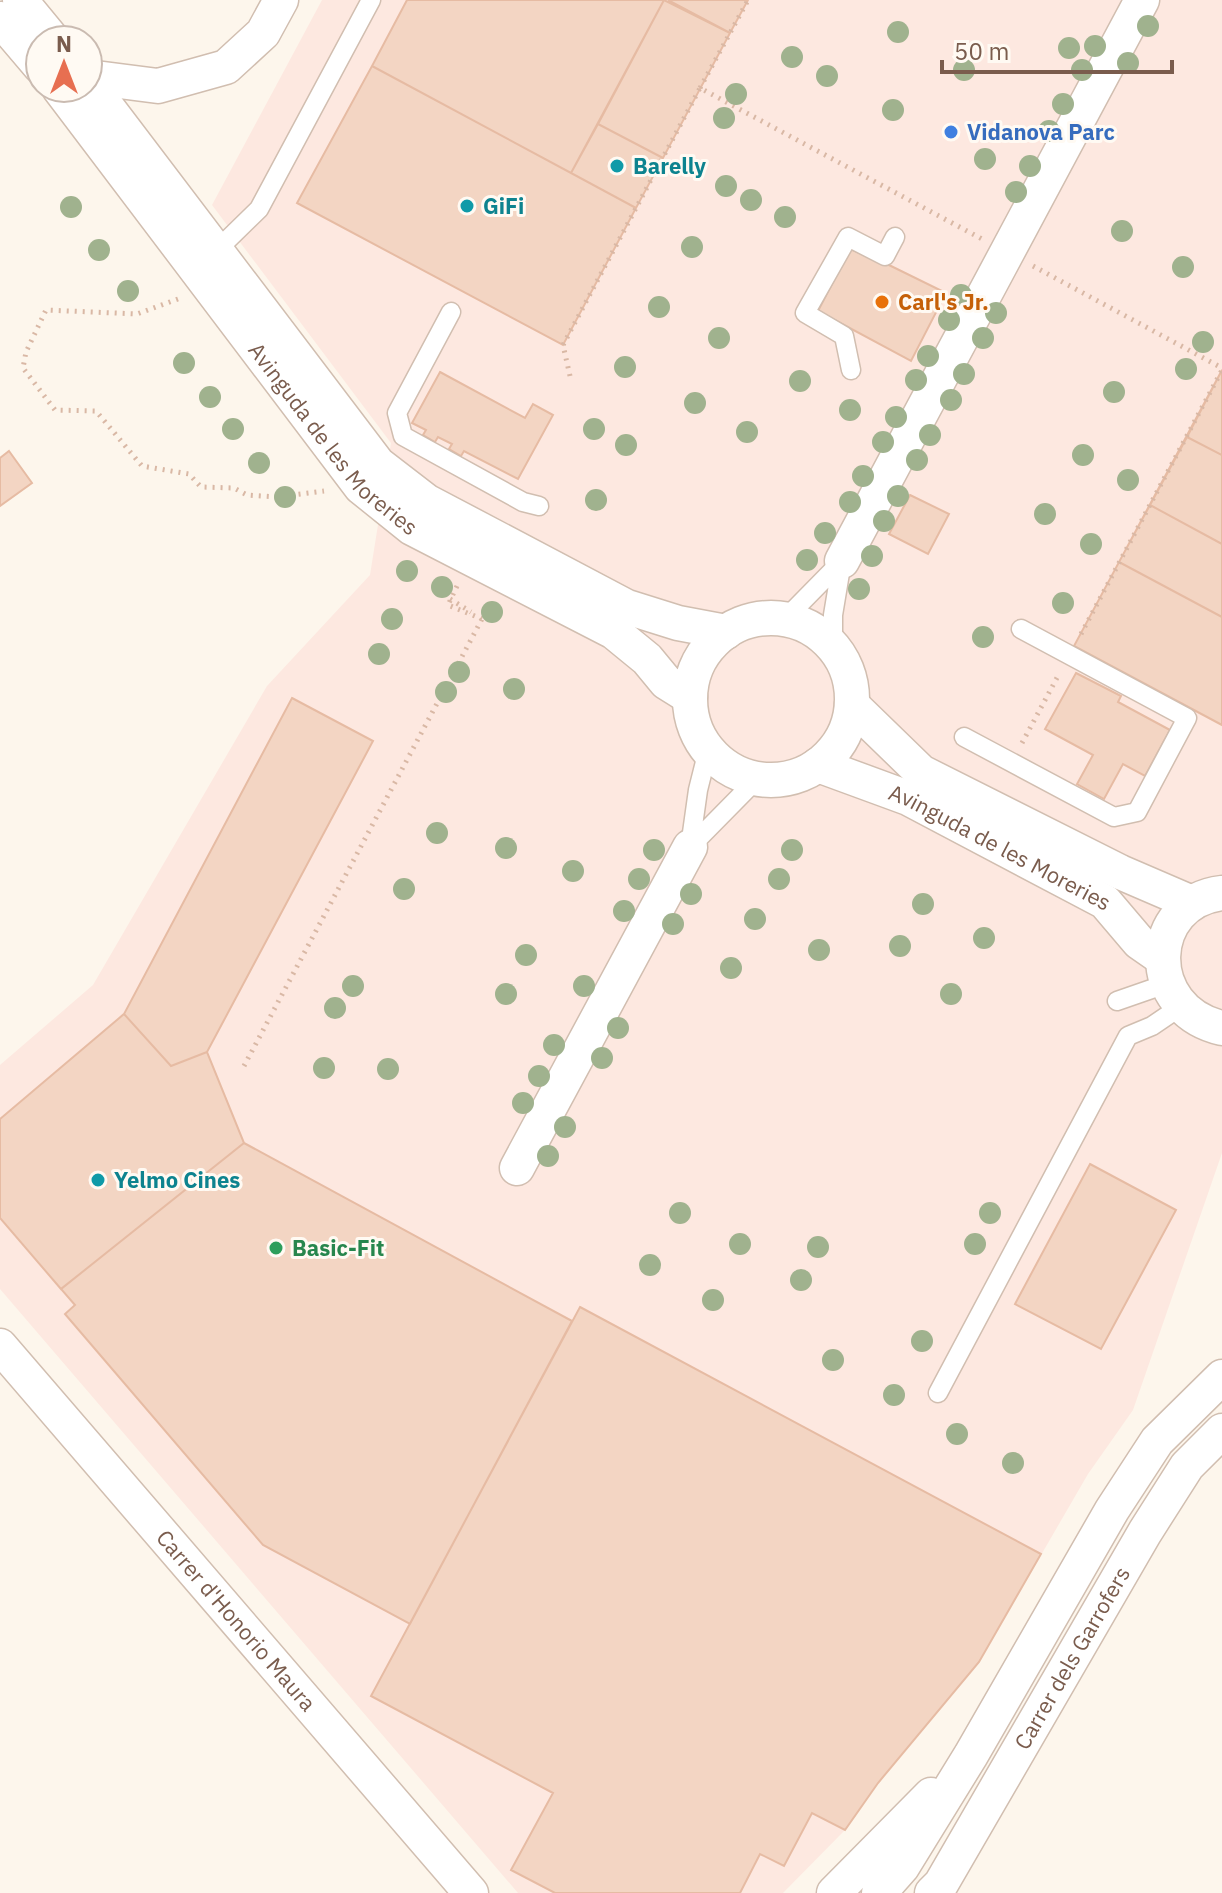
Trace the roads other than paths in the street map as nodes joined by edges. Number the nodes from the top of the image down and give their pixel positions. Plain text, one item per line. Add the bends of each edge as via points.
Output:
1 (20, 0) edge
2 (281, 0) edge
3 (371, 0) edge
4 (1142, 0) edge
5 (0, 19) edge
6 (40, 24) edge
7 (24, 47) edge
8 (104, 81) edge
9 (104, 100) edge
10 (71, 104) edge
11 (895, 237) dead end
12 (216, 251) junction
13 (451, 312) dead end
14 (851, 370) dead end
15 (539, 506) dead end
16 (842, 561) junction
17 (785, 619) junction
18 (1021, 629) dead end
19 (726, 632) junction
20 (833, 646) junction
21 (690, 697) junction
22 (852, 705) junction
23 (964, 737) dead end
24 (708, 750) junction
25 (818, 765) junction
26 (757, 779) junction
27 (690, 847) junction
28 (1207, 898) edge
29 (1169, 983) junction
30 (1117, 1001) dead end
31 (1222, 1028) edge
32 (517, 1168) dead end
33 (0, 1346) edge
34 (1222, 1377) edge
35 (938, 1393) dead end
36 (1222, 1431) edge
37 (971, 1755) junction
38 (471, 1893) edge
39 (834, 1893) edge
40 (879, 1893) edge
41 (932, 1893) edge

1 - 6 street
2 - 8 street via 263,33 226,67 158,86
3 - 12 lane via 259,209
4 - 16 street
5 - 7 street
9 - 12 street, Avinguda de les Moreries
10 - 21 street, Avinguda de les Moreries via 361,487 412,528 614,632 666,682
11 - 14 lane via 885,256 848,237 805,313 844,336
12 - 19 street, Avinguda de les Moreries via 378,464 426,501 627,607
13 - 15 lane via 397,413 403,436
16 - 17 lane
16 - 20 lane
17 - 19 street via 744,622
17 - 20 street via 819,633
18 - 23 lane via 1187,718 1137,812 1114,817
19 - 21 street via 707,649
20 - 22 street via 845,664
21 - 24 street via 695,725
22 - 25 street via 847,729
22 - 28 street, Avinguda de les Moreries via 921,772 1120,872
24 - 26 street via 730,768
24 - 27 lane
25 - 26 street via 788,778
25 - 29 street, Avinguda de les Moreries via 908,798 1105,902
26 - 27 lane
27 - 32 street
28 - 29 street via 1177,918 1166,937
29 - 30 lane
29 - 31 street, Avinguda de les Moreries via 1202,1023
29 - 35 lane via 1152,1026 1128,1036
33 - 38 street, Carrer d'Honorio Maura
34 - 37 street, Carrer dels Garrofers via 1157,1441
36 - 41 street, Carrer dels Garrofers via 1187,1466 1161,1506
37 - 39 street, Carrer dels Garrofers
37 - 40 street, Carrer dels Garrofers via 902,1867

